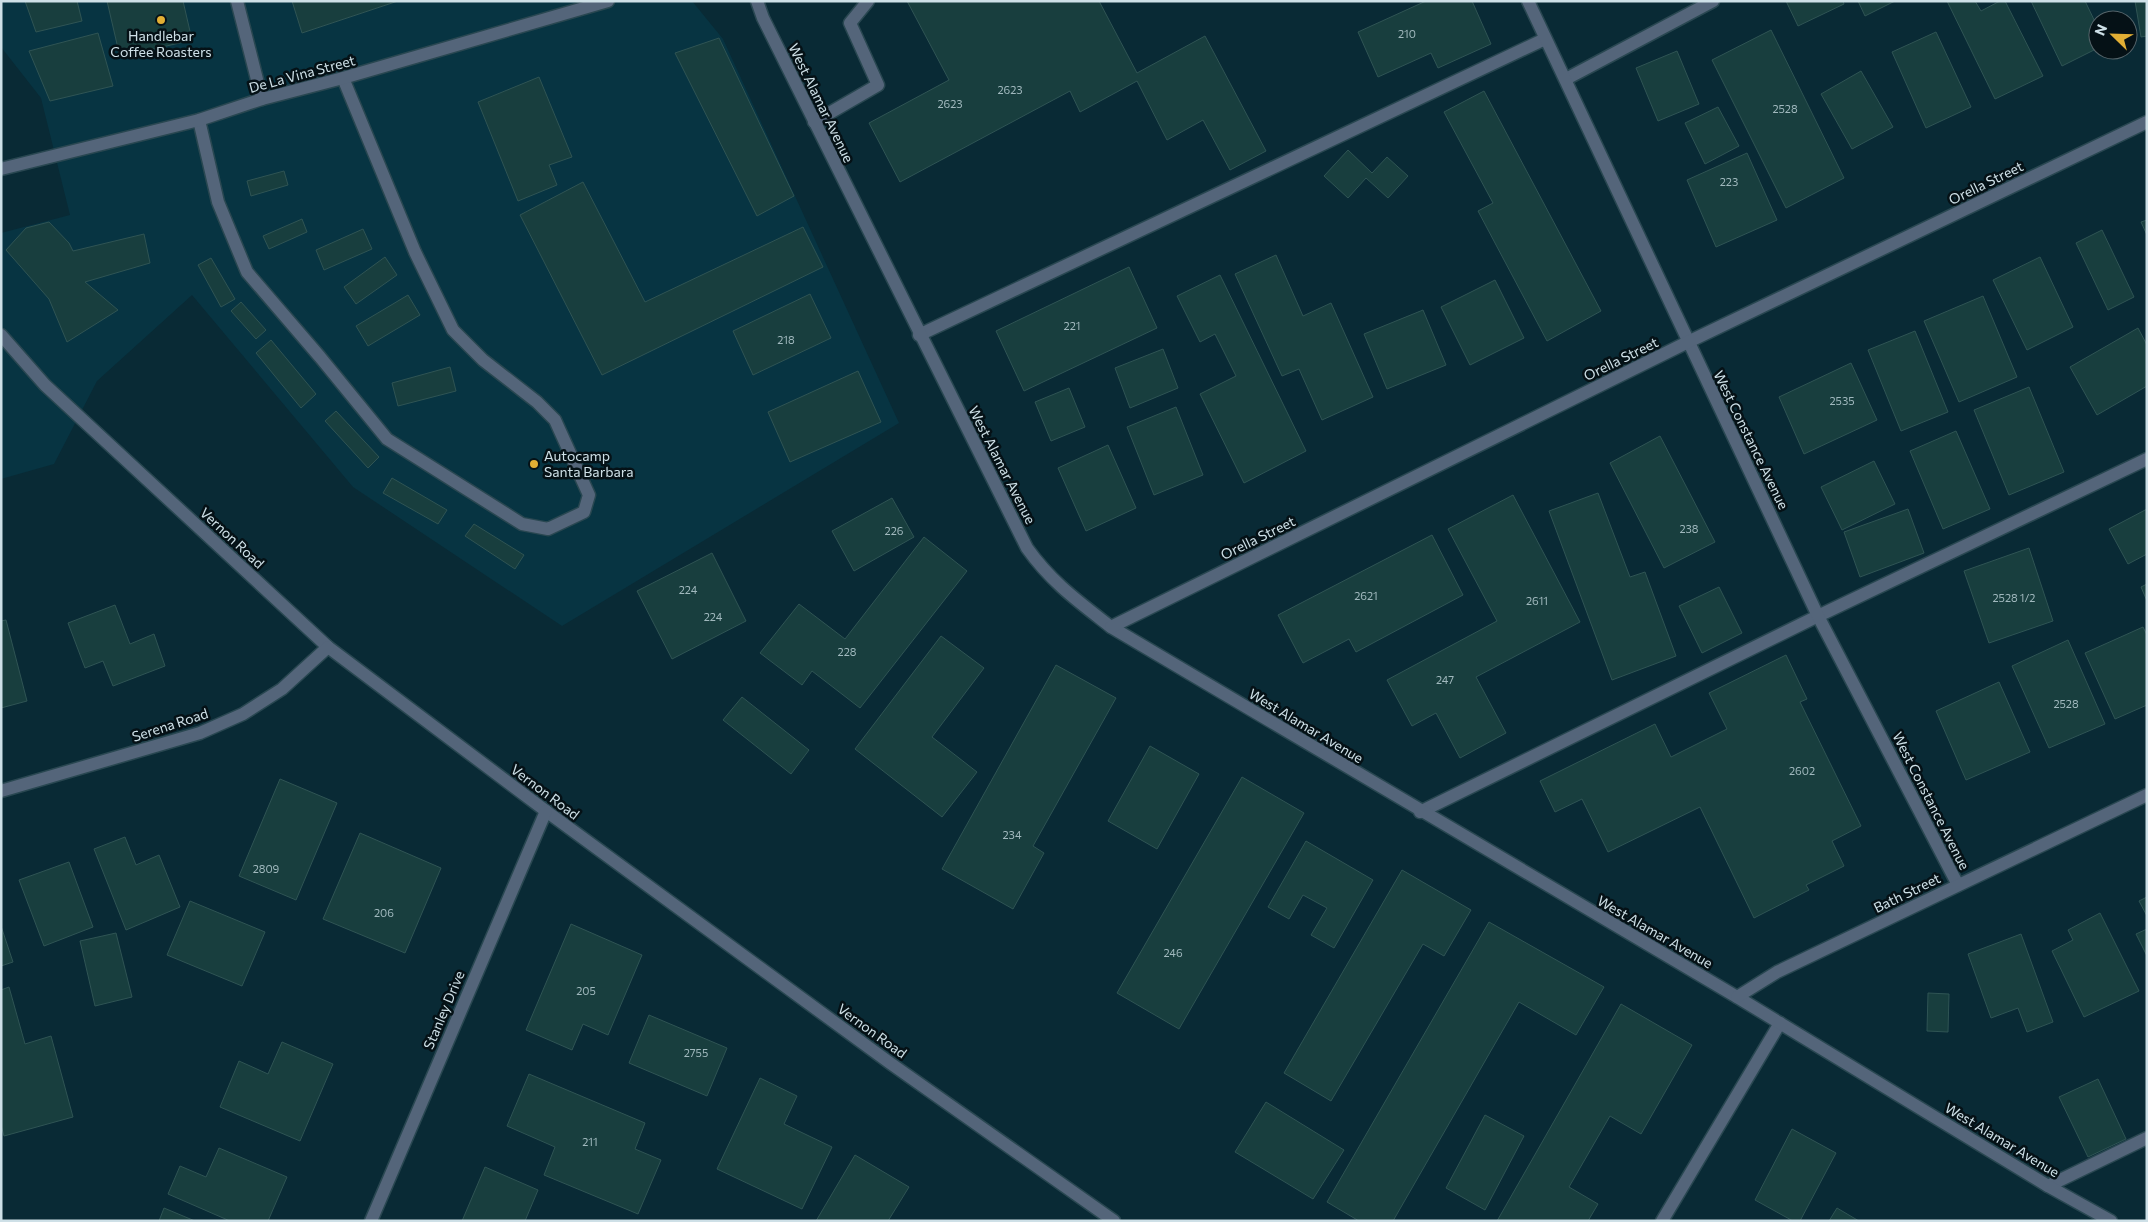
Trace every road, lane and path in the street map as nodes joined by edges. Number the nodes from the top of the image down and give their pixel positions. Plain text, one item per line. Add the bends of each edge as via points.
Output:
1 (237, 1) edge
2 (608, 1) edge
3 (757, 1) edge
4 (868, 1) edge
5 (1528, 1) edge
6 (1713, 1) edge
7 (1545, 39) junction
8 (343, 78) junction
9 (1566, 79) junction
10 (262, 99) junction
11 (199, 120) junction
12 (814, 122) junction
13 (2147, 122) edge
14 (1, 169) edge
15 (1, 335) edge
16 (920, 335) junction
17 (1688, 342) junction
18 (2147, 459) edge
19 (1818, 616) junction
20 (1111, 627) junction
21 (328, 648) junction
22 (1, 791) edge
23 (2147, 795) edge
24 (546, 811) junction
25 (1420, 812) junction
26 (1958, 885) junction
27 (1737, 998) junction
28 (1780, 1023) junction
29 (2147, 1138) edge
30 (2048, 1186) junction
31 (370, 1221) edge
32 (1114, 1221) edge
33 (1662, 1221) edge
34 (2111, 1221) edge

1 - 10 street
2 - 8 street, De La Vina Street
3 - 12 street, West Alamar Avenue via 762,18
4 - 12 street via 850,23 878,85
5 - 7 street, West Constance Avenue
6 - 9 street
7 - 9 street, West Constance Avenue
7 - 16 street
8 - 10 street, De La Vina Street
8 - 11 street via 415,252 453,330 555,420 589,495 584,512 548,529 522,524 387,439 247,272 218,202
9 - 17 street, West Constance Avenue
10 - 11 street, De La Vina Street
11 - 14 street, De La Vina Street
12 - 16 street, West Alamar Avenue
13 - 17 street, Orella Street
15 - 21 street, Vernon Road via 45,384
16 - 20 street, West Alamar Avenue via 1027,548 1060,588
17 - 19 street, West Constance Avenue
17 - 20 street, Orella Street
18 - 19 street
19 - 25 street
19 - 26 street, West Constance Avenue
20 - 25 street, West Alamar Avenue
21 - 22 street, Serena Road via 282,689 243,714 209,730
21 - 24 street, Vernon Road
23 - 26 street, Bath Street
24 - 31 street, Stanley Drive
24 - 32 street, Vernon Road via 890,1063
25 - 27 street, West Alamar Avenue
26 - 27 street, Bath Street via 1777,972
27 - 28 street, West Alamar Avenue
28 - 30 street, West Alamar Avenue
28 - 33 street
29 - 30 street
30 - 34 street, West Alamar Avenue

